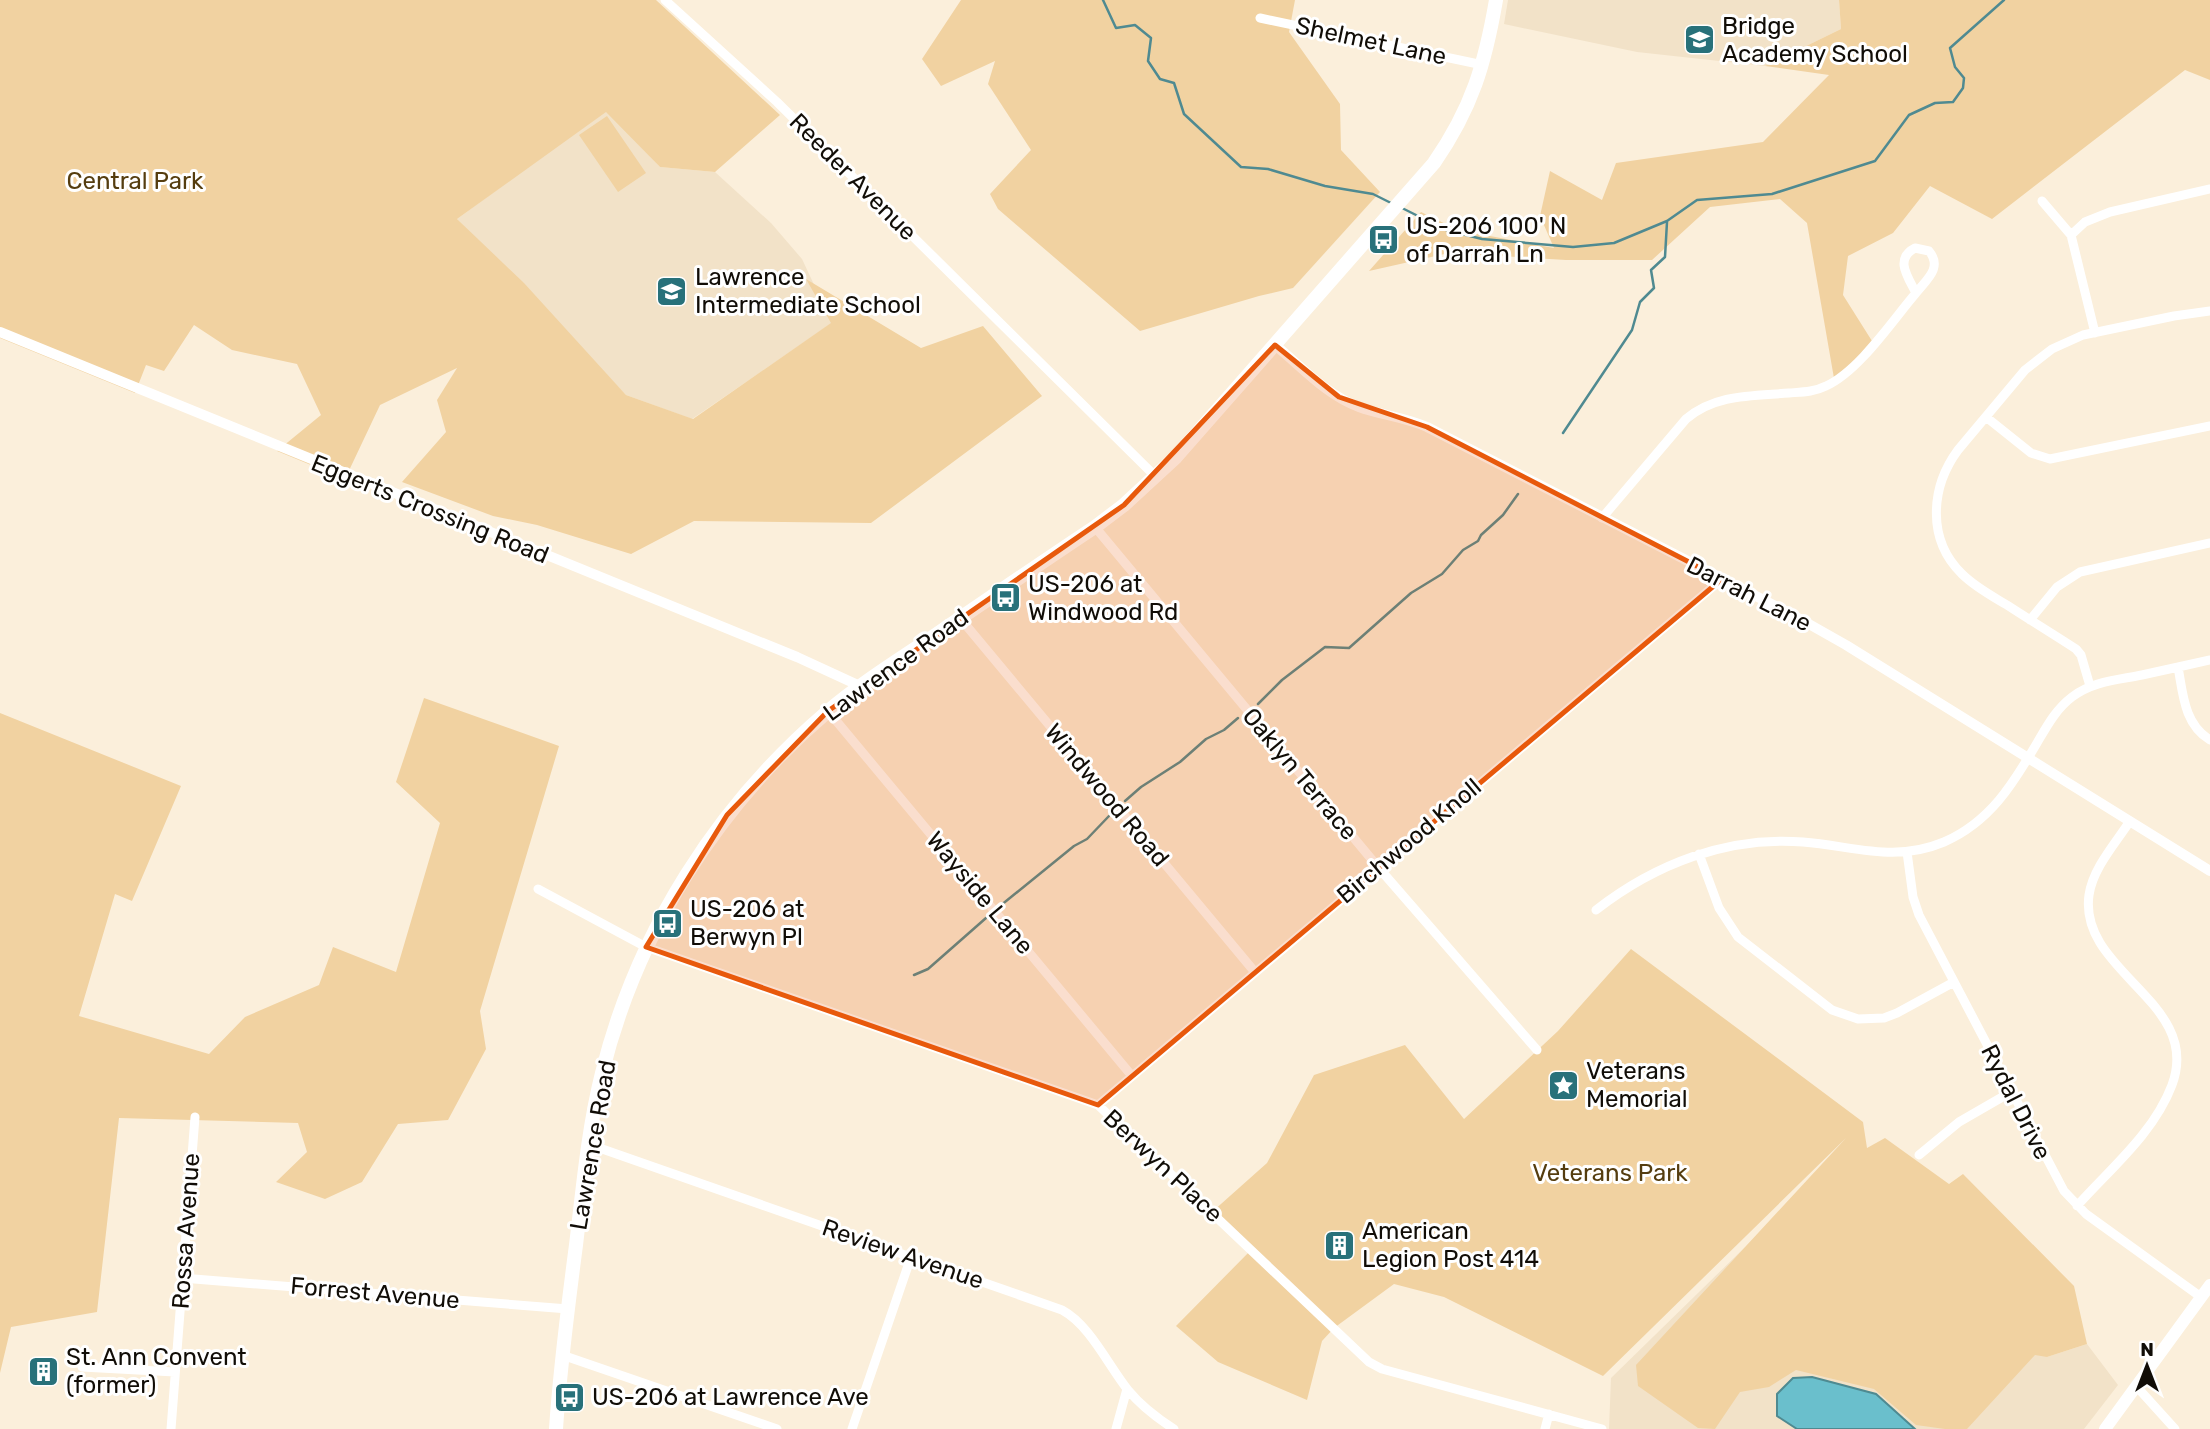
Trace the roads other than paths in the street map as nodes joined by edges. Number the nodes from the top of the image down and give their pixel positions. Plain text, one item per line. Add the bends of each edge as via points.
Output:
1 (665, 0) edge
2 (1496, 0) edge
3 (1260, 18) dead end
4 (1483, 65) junction
5 (2210, 189) edge
6 (2042, 201) dead end
7 (2071, 235) junction
8 (1916, 293) junction
9 (2210, 311) edge
10 (0, 332) edge
11 (2095, 332) junction
12 (1275, 345) junction
13 (1986, 417) junction
14 (2210, 426) edge
15 (1156, 477) junction
16 (1602, 518) junction
17 (1095, 527) junction
18 (2210, 543) edge
19 (1722, 579) junction
20 (960, 618) junction
21 (2030, 620) junction
22 (2210, 660) edge
23 (2178, 667) junction
24 (860, 686) junction
25 (2091, 686) junction
26 (828, 711) junction
27 (2210, 740) edge
28 (2028, 758) junction
29 (2130, 821) junction
30 (1907, 852) junction
31 (1699, 855) junction
32 (1378, 867) junction
33 (2210, 871) edge
34 (538, 890) dead end
35 (1596, 910) dead end
36 (646, 947) junction
37 (1254, 971) junction
38 (1954, 982) junction
39 (1537, 1050) dead end
40 (1132, 1076) junction
41 (2011, 1092) junction
42 (1098, 1105) junction
43 (195, 1117) dead end
44 (588, 1144) junction
45 (1919, 1155) dead end
46 (2077, 1206) junction
47 (911, 1257) junction
48 (182, 1278) junction
49 (2210, 1285) edge
50 (2201, 1297) junction
51 (568, 1308) junction
52 (562, 1355) junction
53 (82, 1367) dead end
54 (175, 1372) junction
55 (2137, 1387) junction
56 (1127, 1389) junction
57 (1549, 1414) junction
58 (171, 1429) edge
59 (556, 1429) edge
60 (778, 1429) edge
61 (852, 1429) edge
62 (1116, 1429) edge
63 (1174, 1429) edge
64 (1545, 1429) edge
65 (1601, 1429) edge
66 (2105, 1429) edge
67 (2175, 1429) edge

1 - 15 street, Reeder Avenue via 777,102
2 - 4 main road, Lawrence Road
3 - 4 street, Shelmet Lane
4 - 12 main road, Lawrence Road via 1471,99 1434,163
5 - 7 street via 2110,212 2085,222
6 - 7 street
7 - 11 street
8 - 8 street via 1935,263 1922,248 1909,251 1903,262
8 - 16 street via 1836,382 1809,392 1721,400 1695,412
9 - 11 street
10 - 24 street, Eggerts Crossing Road
11 - 13 street via 2068,340 2037,359
12 - 15 main road, Lawrence Road
12 - 16 street, Darrah Lane via 1339,397 1427,427
13 - 14 street via 2031,453 2050,459
13 - 21 street via 1943,474 1936,504 1939,534 1961,573
15 - 17 main road, Lawrence Road
16 - 19 street, Darrah Lane
17 - 20 main road, Lawrence Road
17 - 32 street, Oaklyn Terrace
18 - 21 street via 2080,572 2057,587
19 - 28 street, Darrah Lane via 1846,645
19 - 32 street, Birchwood Knoll
20 - 24 main road, Lawrence Road
20 - 37 street, Windwood Road
21 - 25 street via 2076,649
22 - 23 street
23 - 25 street
23 - 27 street via 2188,714
24 - 26 main road, Lawrence Road
25 - 28 street via 2051,718
26 - 36 main road, Lawrence Road via 791,744 727,816 680,884
26 - 40 street, Wayside Lane
28 - 29 street, Darrah Lane
28 - 30 street via 2005,795 1976,824 1944,842
29 - 33 street, Darrah Lane
29 - 46 street via 2092,883 2090,920 2101,945 2164,1018 2174,1041 2176,1069 2141,1136
30 - 31 street via 1776,842
30 - 38 street, Rydal Drive via 1919,915
31 - 35 street via 1630,885
31 - 38 street via 1719,908 1738,937 1832,1010 1858,1019 1884,1018
32 - 37 street, Birchwood Knoll
32 - 39 street, Oaklyn Terrace
34 - 36 street, Berwyn Place
36 - 42 street, Berwyn Place
36 - 44 main road, Lawrence Road via 615,1026
37 - 40 street, Birchwood Knoll
38 - 41 street, Rydal Drive
40 - 42 street, Birchwood Knoll
41 - 45 street via 1959,1122
41 - 46 street, Rydal Drive via 2053,1174
42 - 57 street, Berwyn Place via 1369,1362
43 - 48 street, Rossa Avenue
44 - 47 street, Review Avenue
44 - 51 main road, Lawrence Road
46 - 50 street, Rydal Drive
47 - 56 street, Review Avenue via 1072,1315
47 - 61 street
48 - 51 street, Forrest Avenue
48 - 54 street, Rossa Avenue
49 - 50 main road
50 - 55 main road
51 - 52 main road, Lawrence Road
52 - 59 main road, Lawrence Road
52 - 60 street
53 - 54 street
54 - 58 street, Rossa Avenue
55 - 66 main road
55 - 67 street
56 - 62 street
56 - 63 street, Review Avenue
57 - 64 street
57 - 65 street, Berwyn Place

